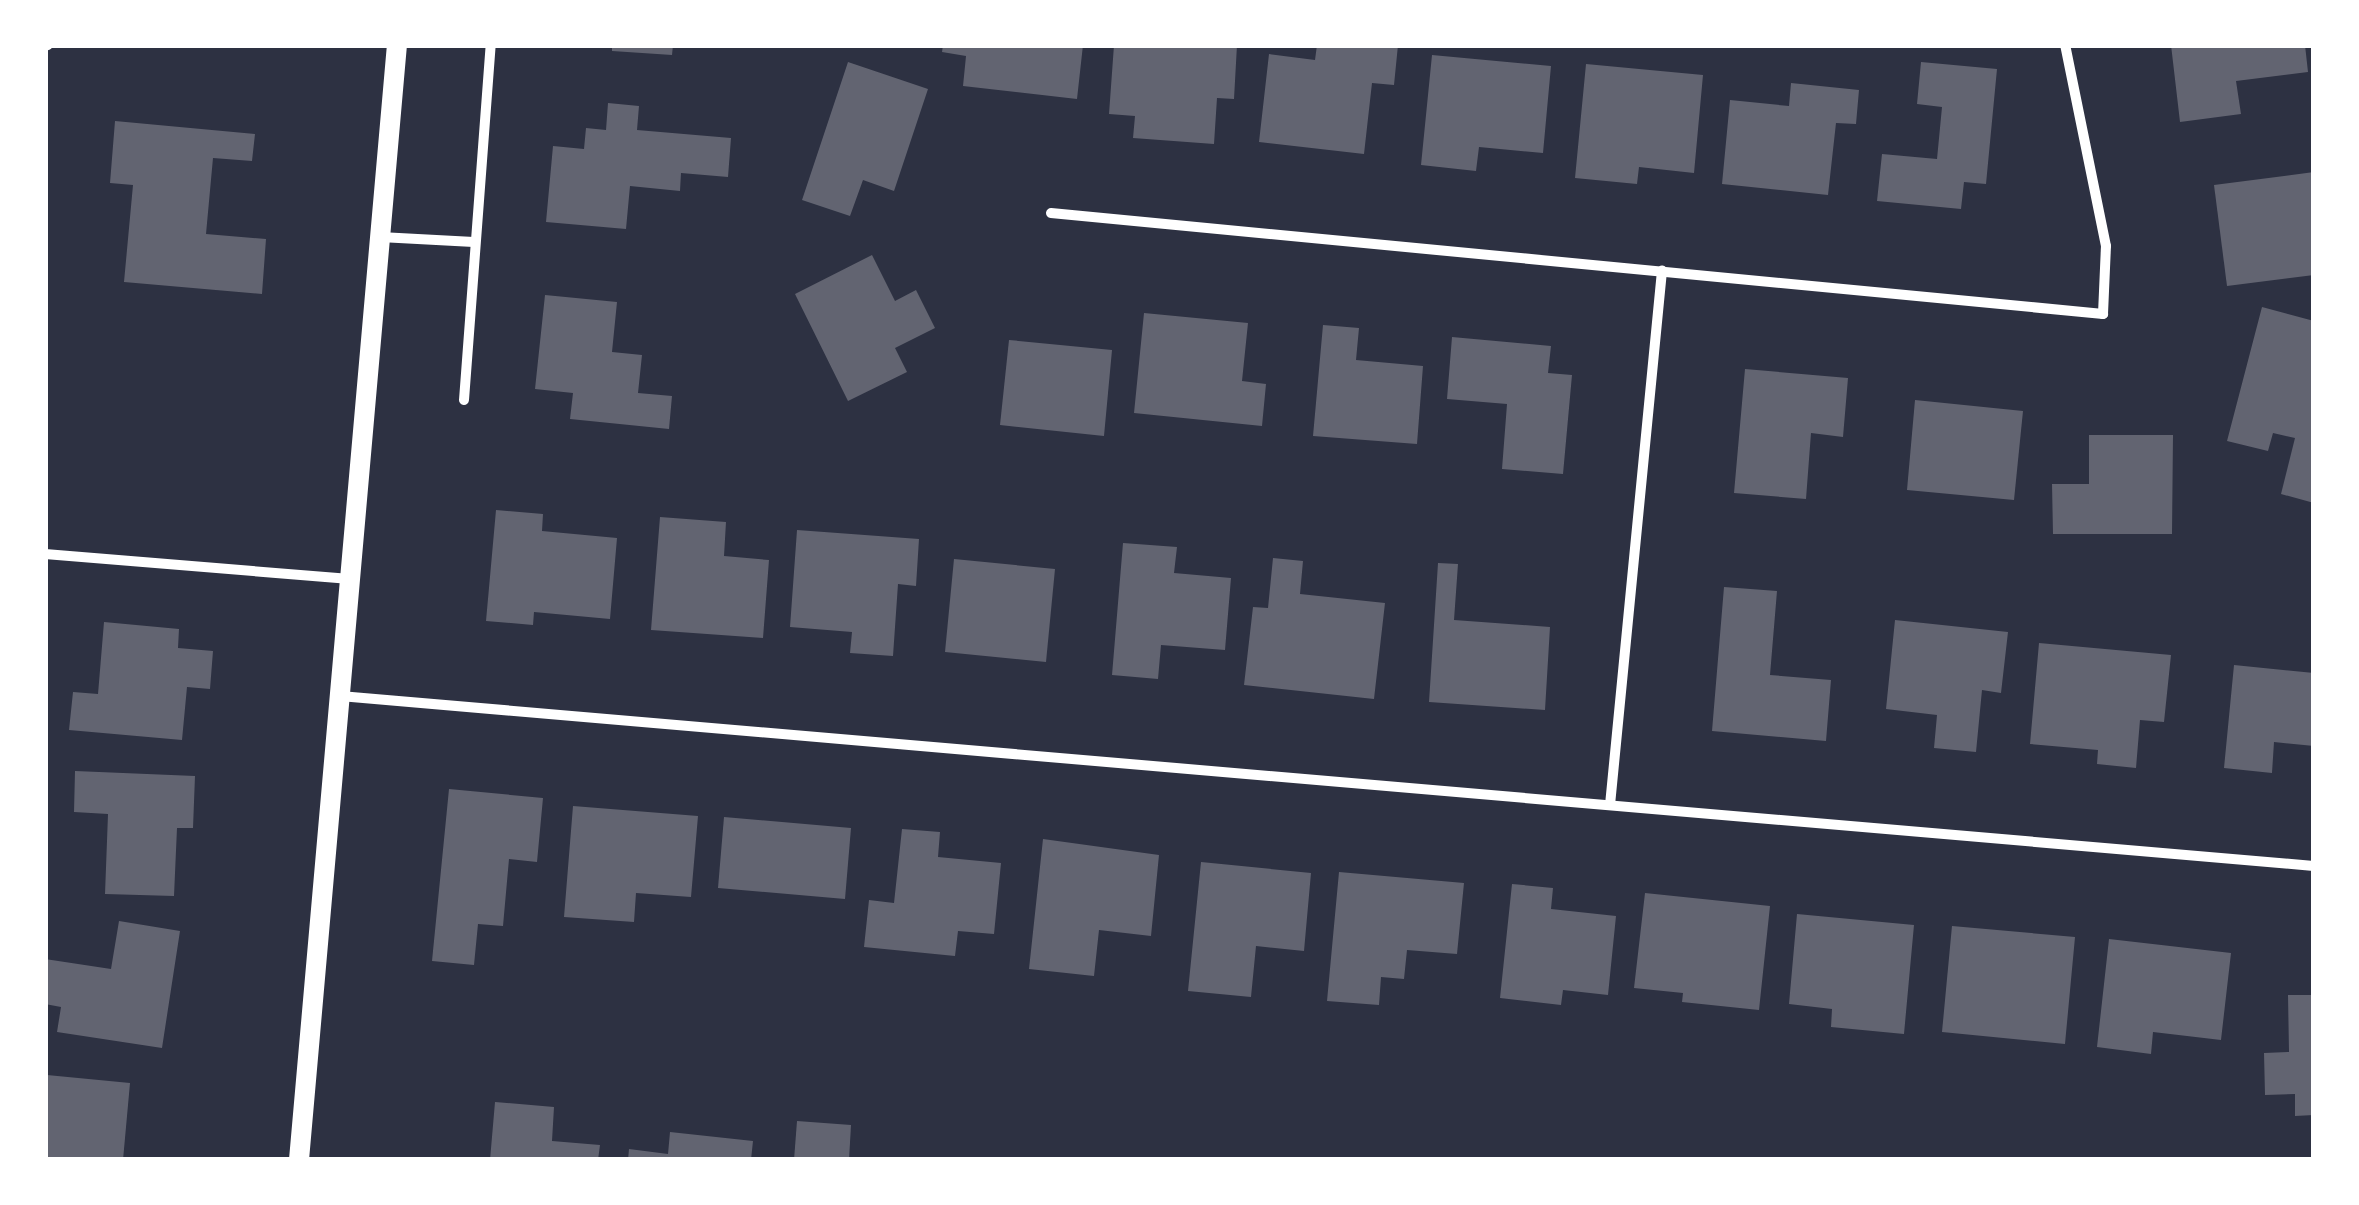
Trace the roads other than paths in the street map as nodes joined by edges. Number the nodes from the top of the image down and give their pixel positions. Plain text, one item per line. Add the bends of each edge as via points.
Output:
1 (398, 45) edge
2 (491, 45) edge
3 (2065, 45) edge
4 (1051, 213) dead end
5 (380, 237) junction
6 (474, 242) junction
7 (1662, 272) junction
8 (464, 400) dead end
9 (45, 554) edge
10 (350, 579) junction
11 (340, 696) junction
12 (1610, 805) junction
13 (2314, 866) edge
14 (299, 1160) edge

1 - 5 main road
2 - 6 street
3 - 7 street via 2106,246 2103,314
4 - 7 street
5 - 6 street
5 - 10 main road
6 - 8 street
7 - 12 street
9 - 10 street
10 - 11 main road
11 - 12 street
11 - 14 main road
12 - 13 street

